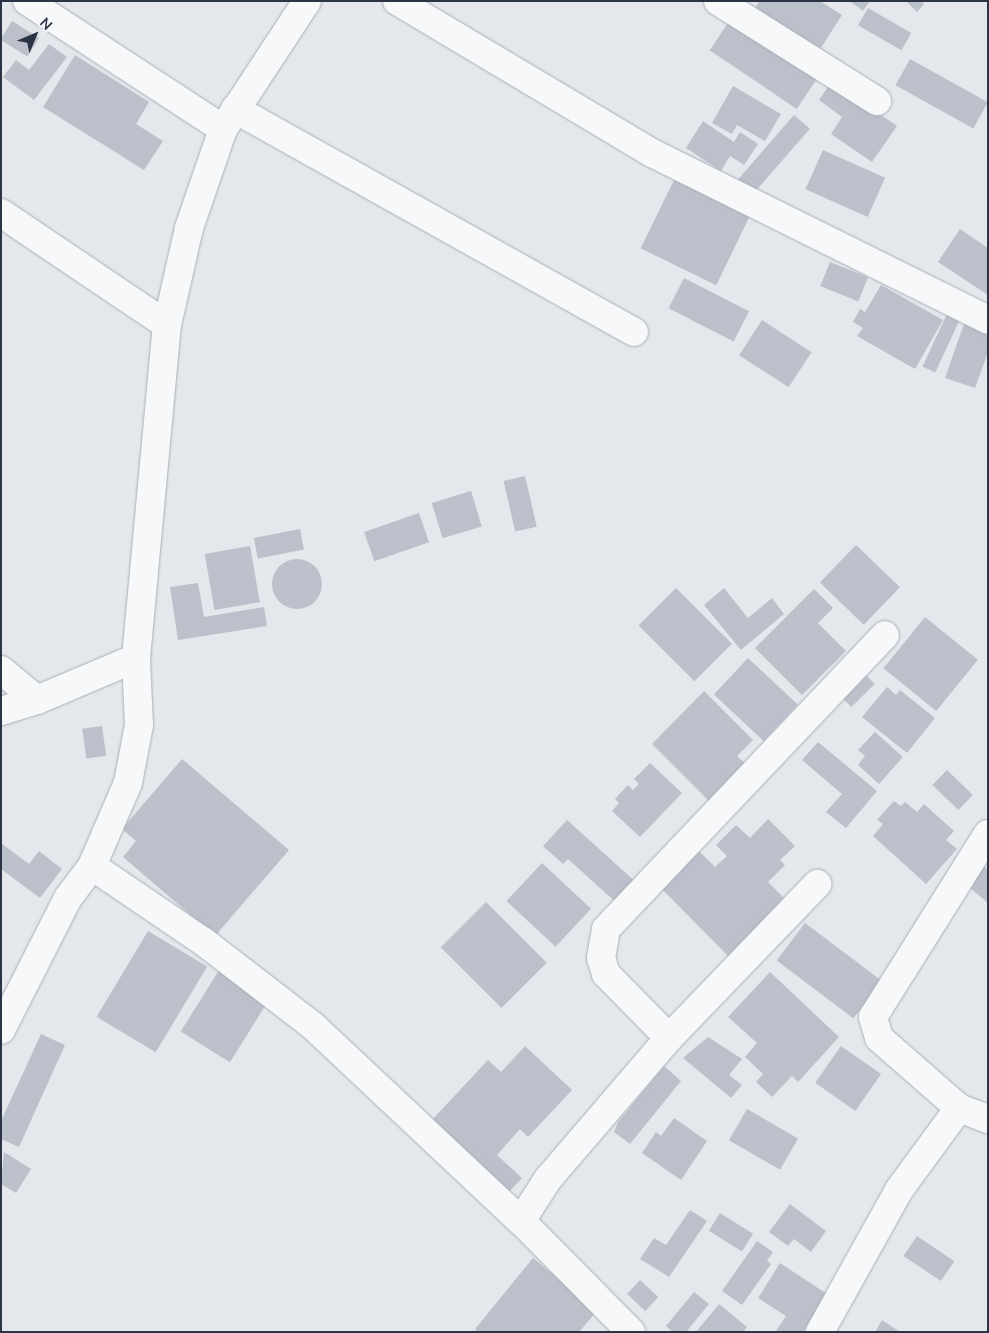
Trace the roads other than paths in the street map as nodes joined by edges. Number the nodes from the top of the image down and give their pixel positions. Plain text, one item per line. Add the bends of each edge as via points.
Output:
1 (27, 1) edge
2 (397, 1) edge
3 (718, 1) edge
4 (301, 4) edge
5 (877, 101) dead end
6 (229, 119) junction
7 (1, 212) edge
8 (988, 320) edge
9 (167, 325) junction
10 (634, 332) dead end
11 (885, 635) dead end
12 (136, 658) junction
13 (1, 670) edge
14 (38, 700) junction
15 (1, 710) edge
16 (988, 834) edge
17 (92, 866) junction
18 (817, 884) dead end
19 (1, 1030) edge
20 (669, 1038) junction
21 (959, 1108) junction
22 (988, 1118) edge
23 (521, 1221) junction
24 (621, 1328) edge
25 (820, 1332) edge

1 - 6 street
2 - 8 street via 644,148
3 - 5 street
4 - 6 street
6 - 9 street via 189,228
6 - 10 street
7 - 9 street
9 - 12 street
11 - 20 street via 606,930 601,958 606,974
12 - 14 street
12 - 17 street via 139,725 128,783
13 - 14 street
14 - 15 street
16 - 21 street via 873,1017 879,1038
17 - 19 street via 68,898
17 - 23 street via 204,942 312,1026
18 - 20 street
20 - 23 street via 542,1186
21 - 22 street
21 - 25 street via 899,1190
23 - 24 street

